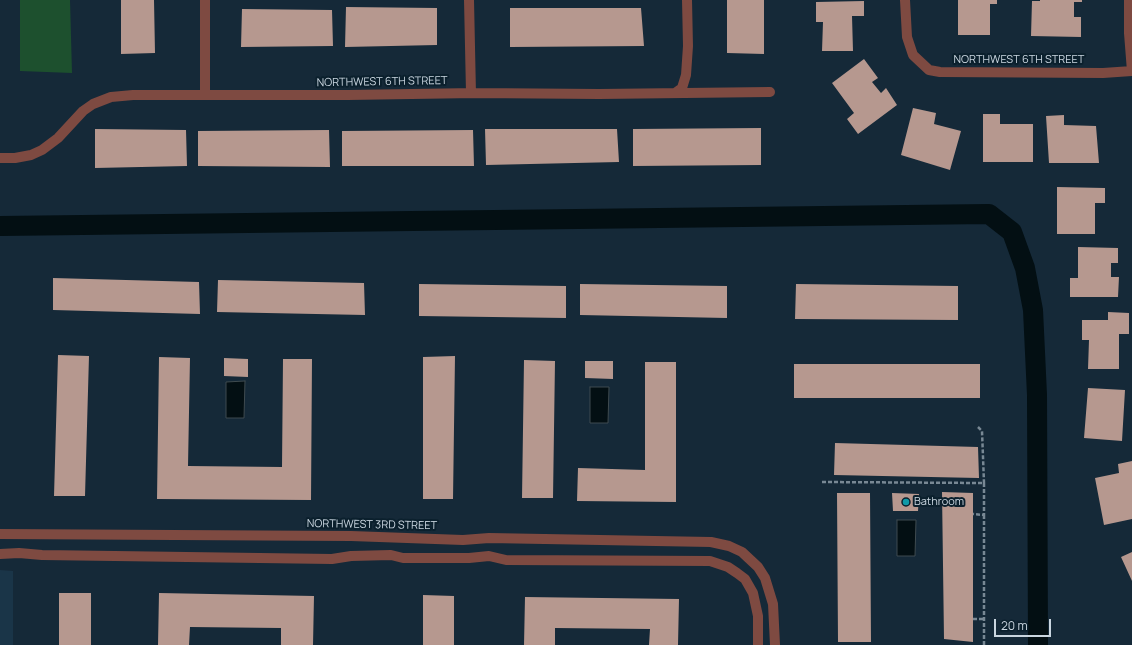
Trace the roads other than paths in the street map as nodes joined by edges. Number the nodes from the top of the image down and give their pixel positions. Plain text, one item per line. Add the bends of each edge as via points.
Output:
1 (205, 0) edge
2 (469, 0) edge
3 (687, 0) edge
4 (905, 0) edge
5 (1129, 0) edge
6 (1132, 71) edge
7 (770, 92) dead end
8 (471, 93) junction
9 (675, 93) junction
10 (205, 95) junction
11 (0, 158) edge
12 (0, 534) edge
13 (0, 554) edge
14 (758, 645) edge
15 (775, 645) edge

1 - 10 street
2 - 8 street
3 - 9 street via 686,75 682,88
4 - 6 street, NORTHWEST 6TH STREET via 907,37 912,55 929,70
5 - 6 street
7 - 9 street, NORTHWEST 6TH STREET
8 - 9 street, NORTHWEST 6TH STREET
8 - 10 street, NORTHWEST 6TH STREET via 348,96
10 - 11 street, NORTHWEST 6TH STREET via 111,97 83,111 58,138 42,150 32,155
12 - 15 street, NORTHWEST 3RD STREET via 711,542 742,552 758,567 765,578 773,604
13 - 14 street via 332,559 391,555 403,558 489,556 506,560 710,561 728,568 745,579 753,593 758,616

